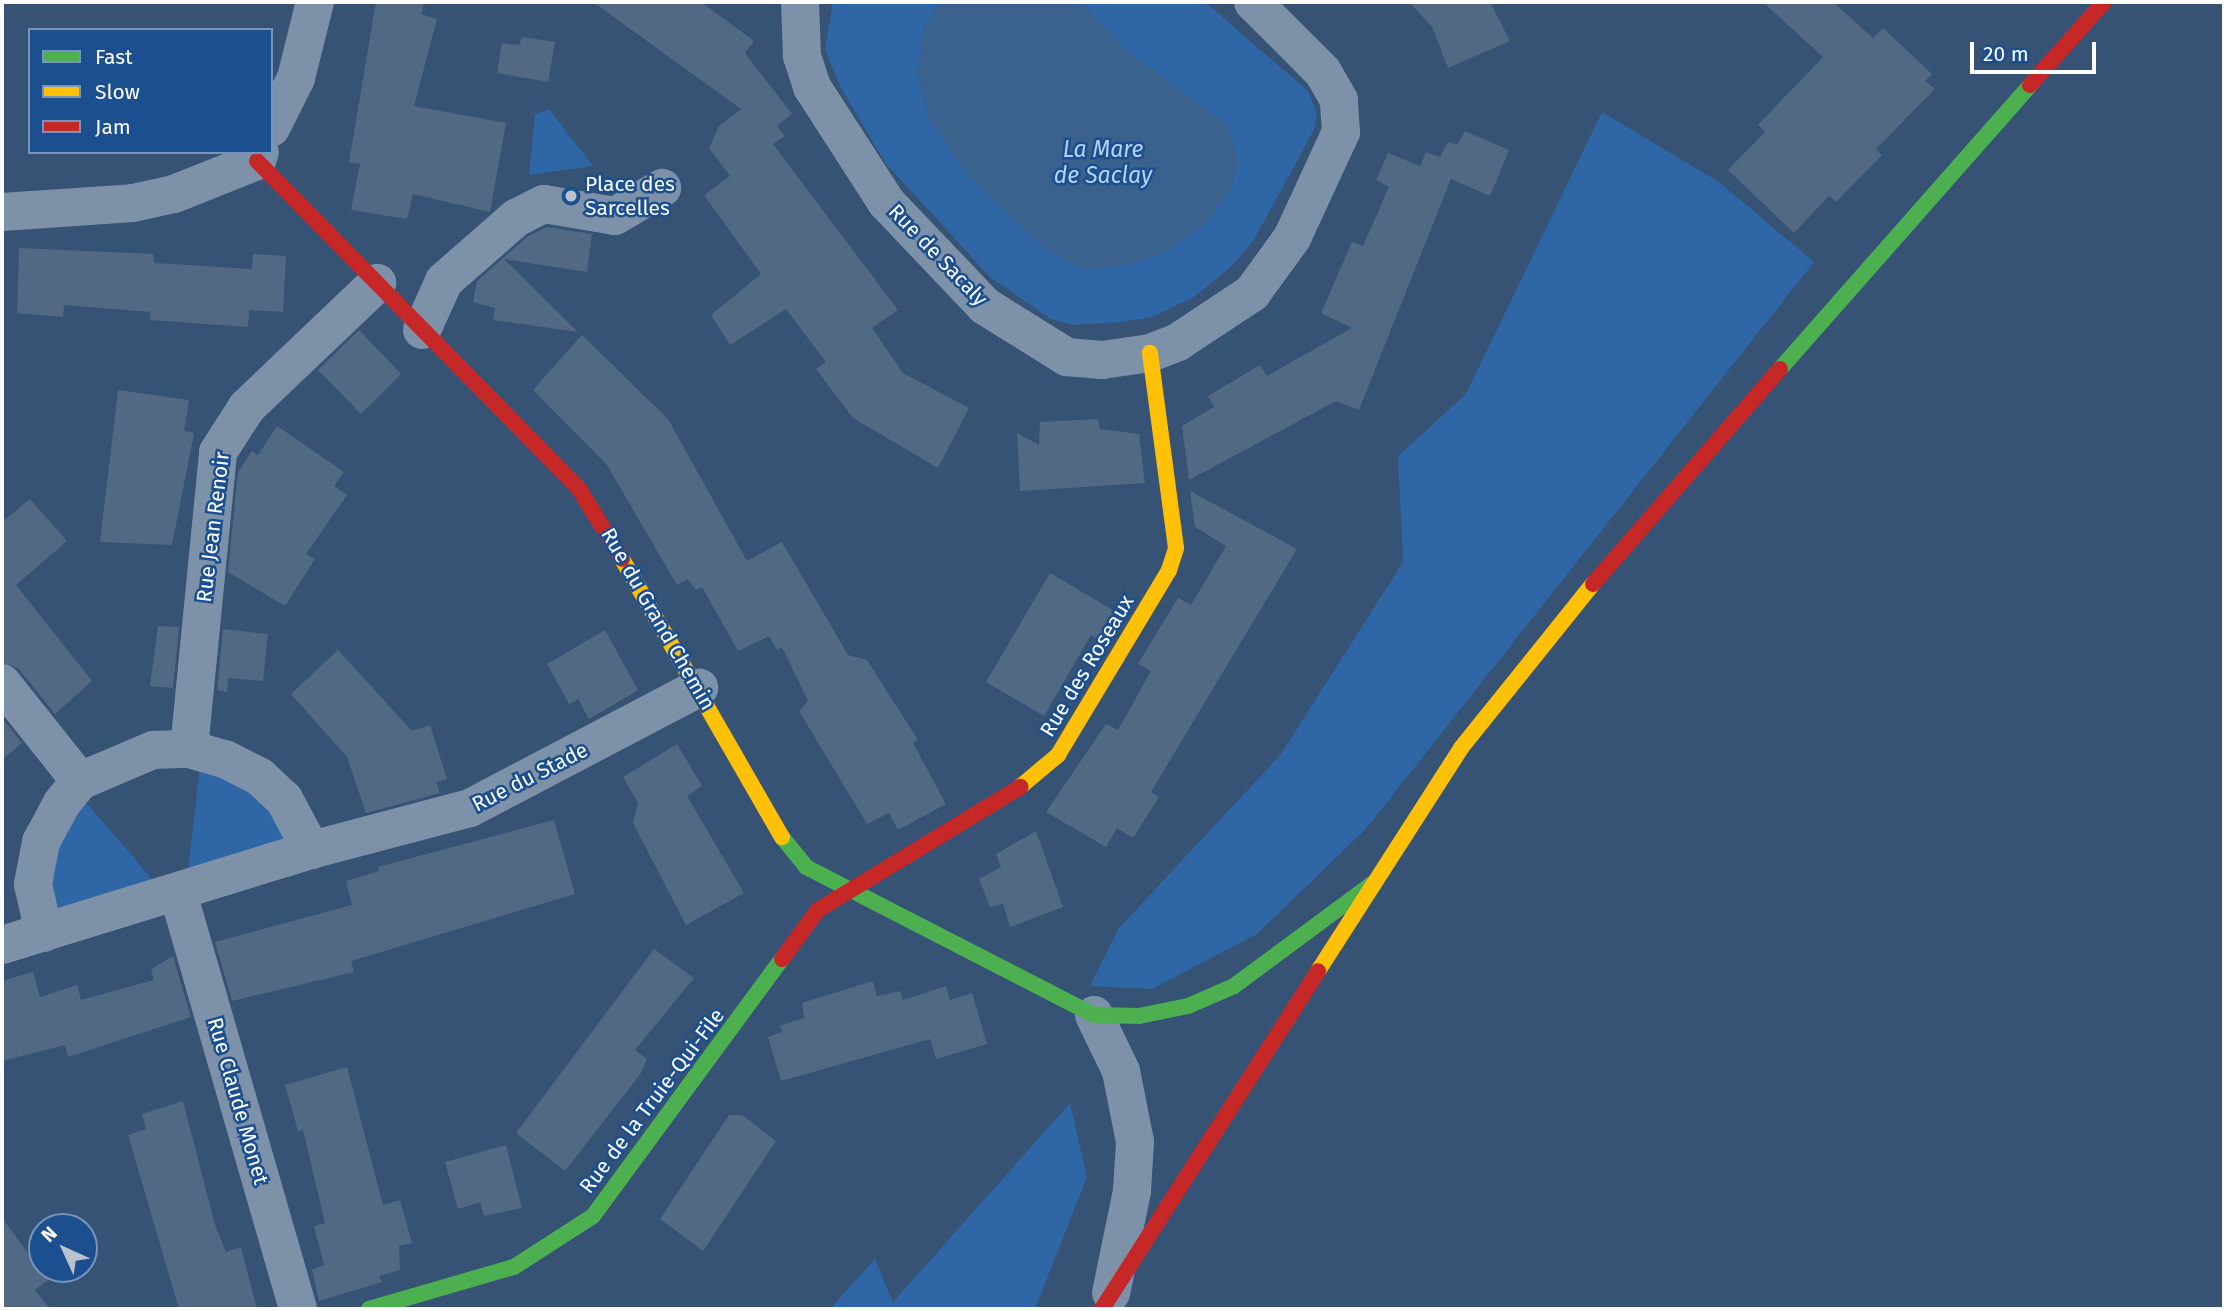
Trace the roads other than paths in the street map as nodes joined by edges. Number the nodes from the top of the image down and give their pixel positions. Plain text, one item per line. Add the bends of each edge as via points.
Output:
1 (316, 2) edge
2 (800, 2) edge
3 (1253, 2) edge
4 (2104, 2) edge
5 (273, 126) edge
6 (251, 154) edge
7 (269, 154) edge
8 (662, 188) dead end
9 (2, 212) edge
10 (377, 283) junction
11 (422, 330) junction
12 (1150, 353) junction
13 (2, 683) edge
14 (699, 688) junction
15 (189, 750) junction
16 (80, 781) junction
17 (311, 850) junction
18 (1373, 883) junction
19 (846, 890) junction
20 (178, 893) junction
21 (44, 933) junction
22 (2, 945) edge
23 (1094, 1015) junction
24 (1106, 1302) edge
25 (298, 1309) edge
26 (371, 1309) edge

1 - 5 street via 296,78
2 - 12 street, Rue de Sacaly via 802,56 828,119 886,202 985,306 1067,357 1102,360
3 - 12 street, Rue de Sacaly via 1323,72 1339,100 1341,132 1292,238 1252,293 1213,322
4 - 18 street via 1620,550 1461,748
6 - 9 street via 187,190 133,203
7 - 10 street, Rue du Grand Chemin
8 - 11 street via 615,216 544,204 516,218 444,281
10 - 11 street, Rue du Grand Chemin
10 - 15 street, Rue Jean Renoir via 247,407 218,452
11 - 14 street, Rue du Grand Chemin via 579,489
12 - 19 street, Rue des Roseaux via 1176,532 1169,570 1058,755 1039,775
13 - 16 street
14 - 17 street, Rue du Stade via 507,793 470,808
14 - 19 street, Rue du Grand Chemin via 785,842 806,867
15 - 16 street via 153,750
15 - 17 street via 225,759 260,777 284,799
16 - 21 street via 41,842 33,884
17 - 20 street, Rue du Stade
18 - 23 street, Rue du Grand Chemin via 1234,986 1188,1006 1139,1016
18 - 24 street
19 - 23 street, Rue du Grand Chemin
19 - 26 street, Rue de la Truie-Qui-File via 818,910 593,1216 514,1267
20 - 21 street, Rue du Stade
20 - 25 street, Rue Claude Monet
21 - 22 street, Rue du Stade
23 - 24 street via 1121,1071 1135,1142 1132,1191

